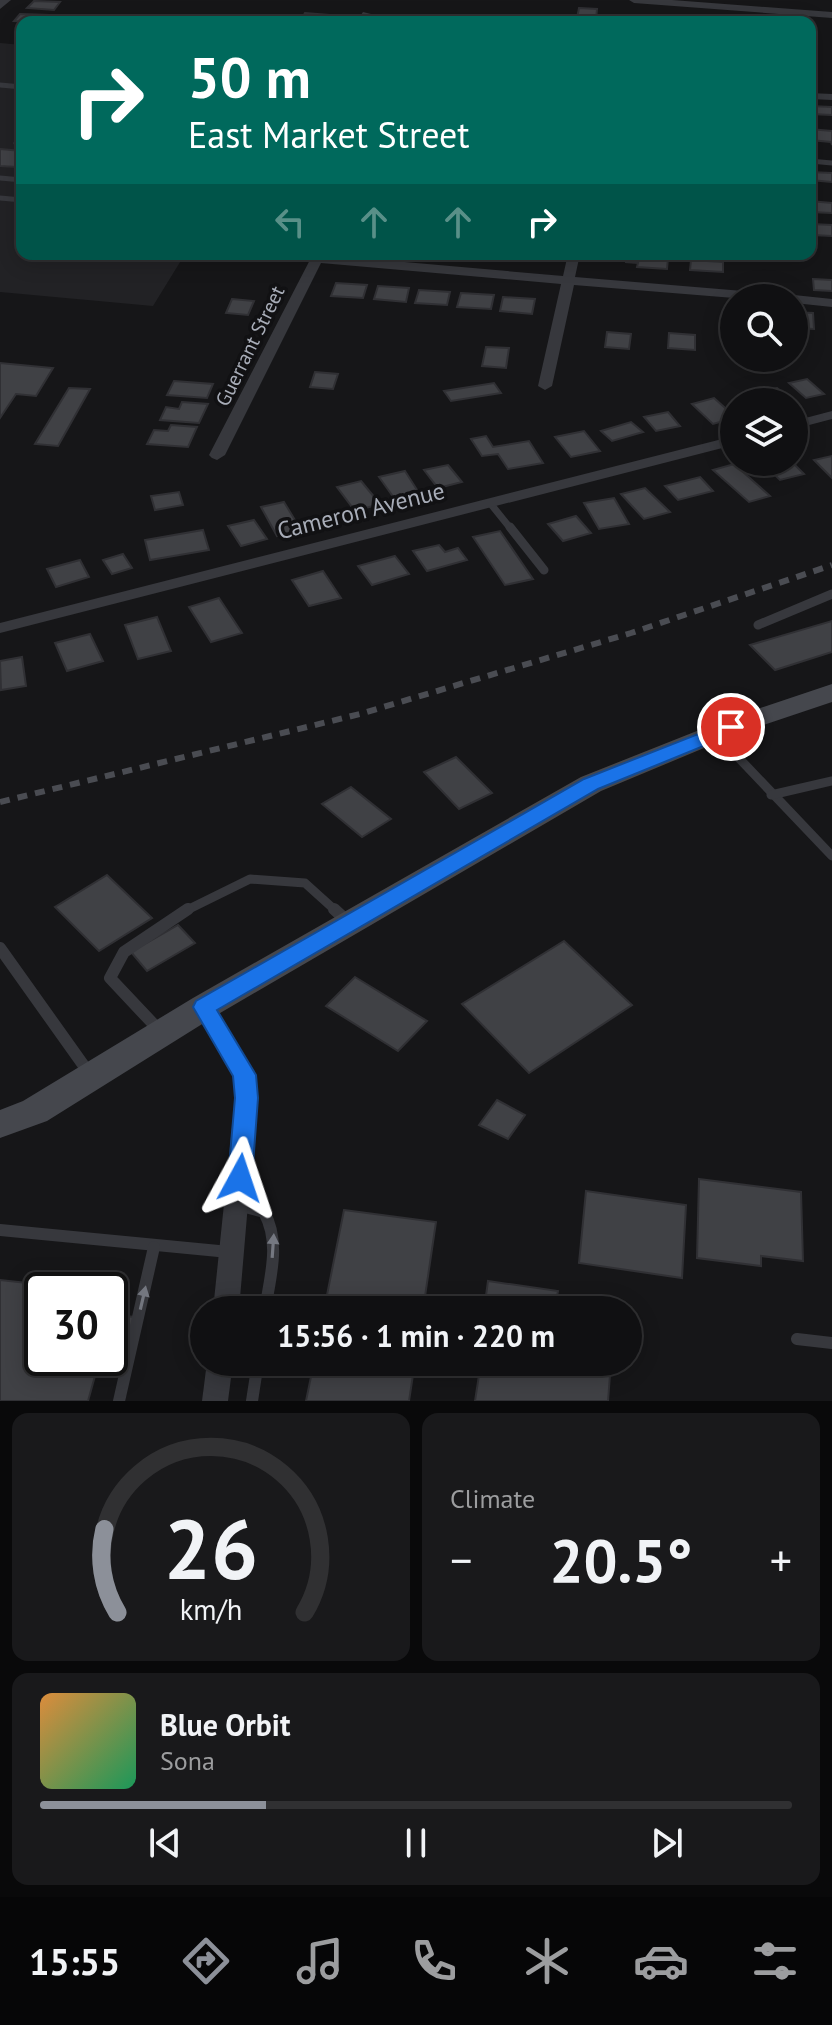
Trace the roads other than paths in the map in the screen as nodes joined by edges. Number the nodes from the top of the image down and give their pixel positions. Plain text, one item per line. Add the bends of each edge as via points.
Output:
1 (5, 0) edge
2 (634, 0) edge
3 (0, 5) edge
4 (832, 15) edge
5 (316, 260) edge
6 (351, 260) edge
7 (573, 260) edge
8 (568, 280) junction
9 (720, 293) edge
10 (808, 300) edge
11 (832, 303) edge
12 (545, 386) dead end
13 (832, 415) edge
14 (808, 421) edge
15 (720, 444) edge
16 (217, 455) dead end
17 (490, 503) junction
18 (544, 570) dead end
19 (832, 594) edge
20 (758, 625) dead end
21 (0, 628) edge
22 (832, 693) edge
23 (716, 734) junction
24 (832, 781) edge
25 (771, 795) junction
26 (832, 856) edge
27 (349, 923) junction
28 (0, 948) edge
29 (204, 1007) junction
30 (162, 1033) junction
31 (91, 1076) junction
32 (35, 1111) junction
33 (0, 1124) edge
34 (0, 1143) edge
35 (237, 1205) junction
36 (0, 1230) edge
37 (154, 1247) junction
38 (232, 1252) junction
39 (227, 1296) edge
40 (267, 1296) edge
41 (797, 1339) dead end
42 (832, 1343) edge
43 (218, 1376) edge
44 (256, 1376) edge
45 (119, 1401) edge
46 (215, 1401) edge
47 (252, 1401) edge

1 - 3 street
2 - 4 street
5 - 16 street, Guerrant Street
6 - 8 street
7 - 8 street
8 - 9 street
8 - 12 street
10 - 11 street
13 - 14 street
15 - 17 street, Cameron Avenue
17 - 18 lane
17 - 21 street, Cameron Avenue
19 - 20 lane
22 - 23 main road
23 - 25 lane
23 - 27 main road via 591,784
24 - 25 lane
25 - 26 lane
27 - 29 main road
27 - 30 lane via 305,883 250,879 190,908 124,952 110,978
28 - 31 lane
29 - 30 main road
29 - 35 street via 245,1075
30 - 31 main road
31 - 32 main road
32 - 33 main road
32 - 34 main road
35 - 38 street
40 -> 35 lane via 275,1238 271,1222 264,1212
36 - 37 lane
37 - 38 lane
45 -> 37 lane
38 - 39 street
41 - 42 lane
43 - 46 street
44 - 47 lane

